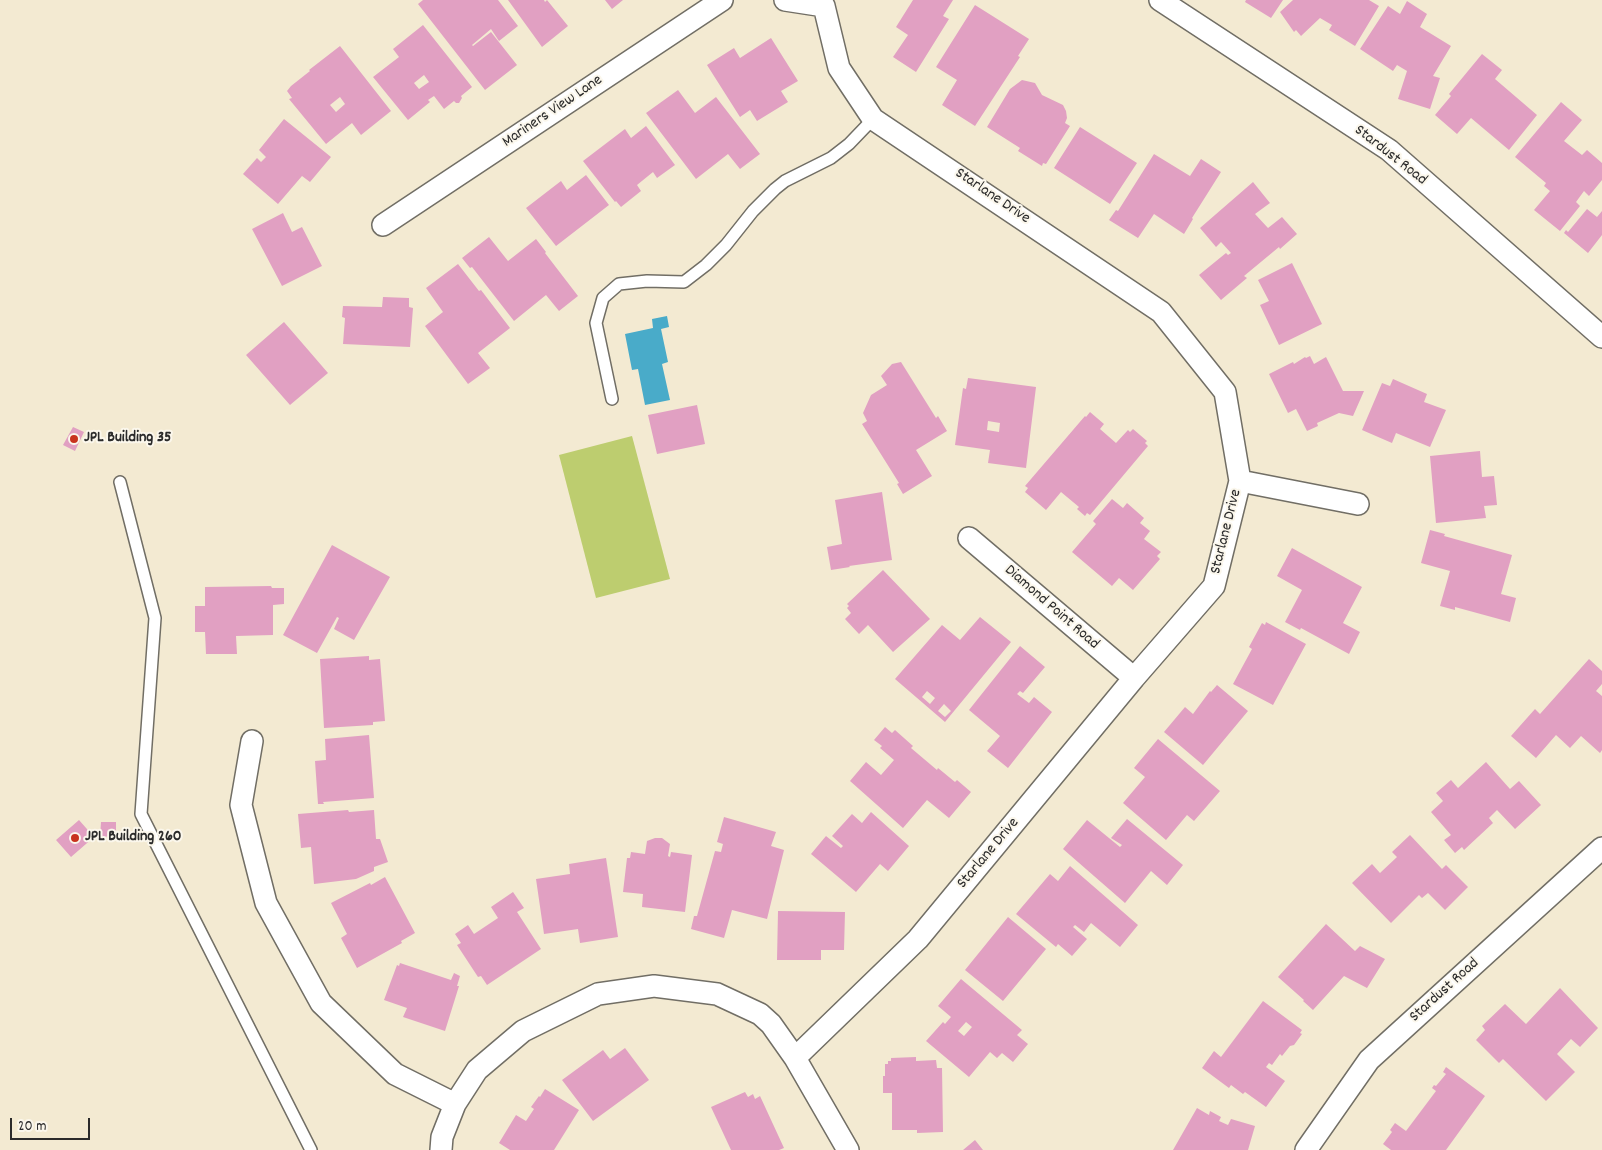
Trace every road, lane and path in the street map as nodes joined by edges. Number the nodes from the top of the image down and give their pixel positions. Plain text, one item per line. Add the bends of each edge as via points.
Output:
1 (722, 0) edge
2 (785, 0) edge
3 (1160, 0) edge
4 (826, 3) edge
5 (873, 119) junction
6 (383, 225) dead end
7 (1602, 337) edge
8 (612, 399) dead end
9 (1240, 480) junction
10 (120, 482) dead end
11 (1358, 504) dead end
12 (969, 538) dead end
13 (1134, 678) junction
14 (252, 741) dead end
15 (1602, 848) edge
16 (795, 1058) junction
17 (455, 1104) junction
18 (311, 1150) edge
19 (441, 1150) edge
20 (848, 1150) edge
21 (1306, 1150) edge

1 - 6 street, Mariners View Lane
2 - 4 street
3 - 7 street, Stardust Road via 1389,150
4 - 5 street, Starlane Drive via 839,68
5 - 8 lane via 831,158 775,189 706,266 684,282 619,284 603,298 596,323
5 - 9 street, Starlane Drive via 1162,312 1225,392
9 - 11 street
9 - 13 street, Starlane Drive via 1214,586
10 - 18 lane via 155,618 141,814
12 - 13 street, Diamond Point Road
13 - 16 street, Starlane Drive via 918,939
14 - 17 street via 241,805 266,903 321,1003 395,1074
15 - 21 street, Stardust Road via 1369,1060
16 - 17 street via 760,1014 717,994 654,986 598,994 523,1031 477,1070
16 - 20 street
17 - 19 street via 442,1137

